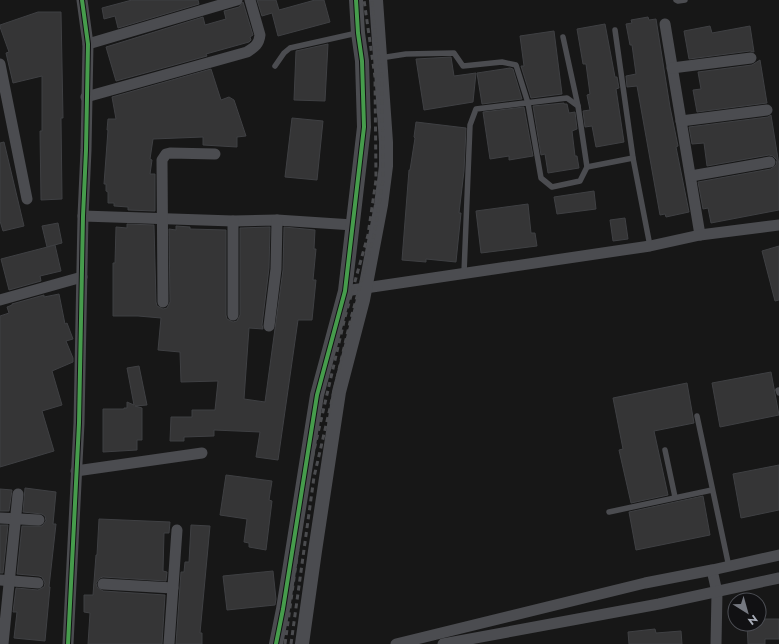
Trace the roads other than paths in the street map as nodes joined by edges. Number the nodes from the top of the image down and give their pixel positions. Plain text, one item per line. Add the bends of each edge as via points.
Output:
1 (82, 0) edge
2 (237, 0) edge
3 (250, 0) edge
4 (356, 0) edge
5 (376, 0) edge
6 (676, 0) edge
7 (685, 0) edge
8 (665, 24) dead end
9 (615, 30) dead end
10 (358, 33) junction
11 (563, 37) dead end
12 (88, 44) junction
13 (380, 58) junction
14 (751, 58) dead end
15 (0, 64) edge
16 (275, 66) dead end
17 (672, 68) junction
18 (86, 97) junction
19 (528, 103) junction
20 (578, 106) junction
21 (767, 110) dead end
22 (681, 121) junction
23 (215, 154) dead end
24 (634, 158) junction
25 (770, 162) dead end
26 (587, 167) junction
27 (691, 176) junction
28 (28, 199) dead end
29 (83, 216) junction
30 (163, 219) junction
31 (277, 220) junction
32 (233, 221) junction
33 (353, 225) junction
34 (779, 225) edge
35 (700, 235) junction
36 (650, 246) junction
37 (464, 273) junction
38 (82, 277) junction
39 (365, 288) junction
40 (345, 290) junction
41 (0, 300) edge
42 (163, 302) dead end
43 (234, 314) dead end
44 (268, 326) dead end
45 (697, 416) dead end
46 (665, 450) dead end
47 (202, 453) dead end
48 (76, 471) junction
49 (712, 490) junction
50 (18, 494) dead end
51 (675, 497) junction
52 (609, 512) dead end
53 (0, 518) edge
54 (15, 519) junction
55 (39, 520) dead end
56 (177, 530) dead end
57 (779, 555) edge
58 (729, 567) junction
59 (712, 570) junction
60 (779, 578) edge
61 (4, 581) edge
62 (38, 583) dead end
63 (104, 584) dead end
64 (173, 588) junction
65 (717, 592) junction
66 (3, 644) edge
67 (68, 644) edge
68 (169, 644) edge
69 (276, 644) edge
70 (302, 644) edge
71 (396, 644) edge
72 (443, 644) edge
73 (716, 644) edge

1 - 12 street
2 - 12 street
3 - 18 street via 260,35 256,47 247,52
4 - 10 street
5 - 13 street
6 - 7 lane
8 - 17 street
9 - 24 lane
10 - 16 lane via 290,48
10 - 33 street via 362,61 364,127
11 - 20 lane
12 - 18 street
13 - 19 lane via 406,54 454,53 463,66 502,62 516,65
13 - 39 street via 386,166
14 - 17 street
15 - 28 street
17 - 22 street
18 - 29 street
19 - 20 lane via 567,98
19 - 26 lane via 541,178 552,187 580,181
19 - 37 lane via 476,109 470,125
20 - 26 lane
21 - 22 street
22 - 27 street
23 - 30 street via 170,153 163,157
24 - 26 lane
24 - 36 lane
25 - 27 street
27 - 35 street
29 - 30 street
29 - 38 street
30 - 32 street
30 - 42 street
31 - 32 street
31 - 33 street
31 - 44 street via 276,269
32 - 43 street
33 - 40 street
34 - 35 street
35 - 36 street
36 - 37 street
37 - 39 street
38 - 41 street
38 - 48 street
39 - 40 street
39 - 70 street via 339,392
40 - 69 street via 317,395
45 - 49 lane
46 - 51 lane
47 - 48 street
48 - 67 street
49 - 51 lane
49 - 58 lane
50 - 54 street
51 - 52 lane
53 - 54 street
54 - 55 street
54 - 61 street
56 - 64 street
57 - 58 street
58 - 59 street
59 - 65 street
59 - 71 street via 645,583
60 - 65 street
61 - 62 street
61 - 66 street
63 - 64 street
64 - 68 street
65 - 72 street
65 - 73 street

